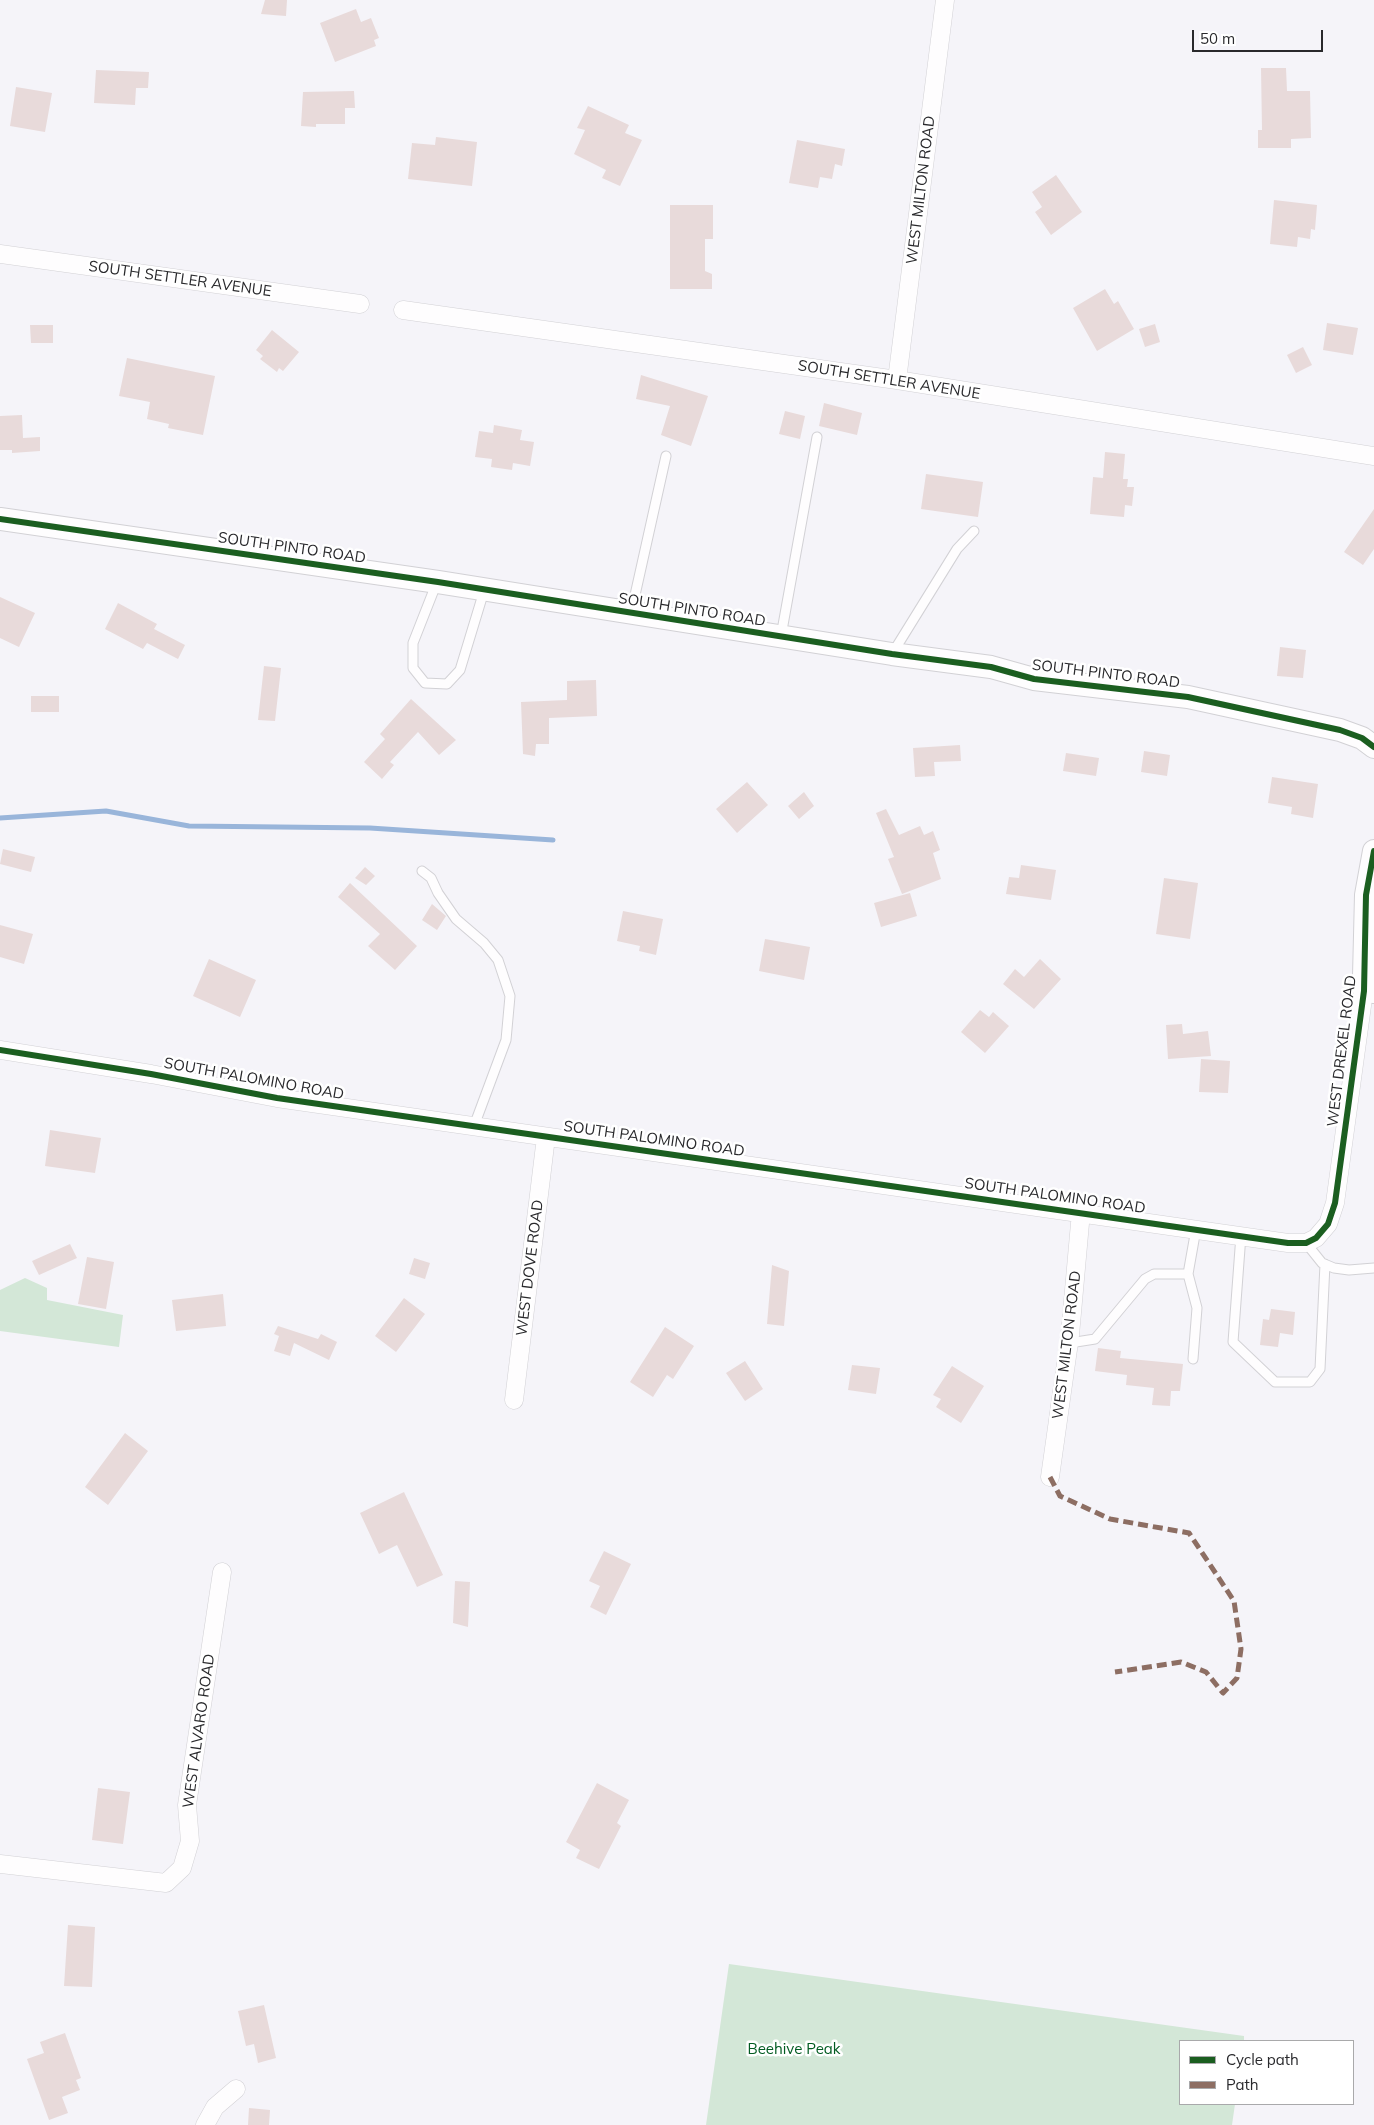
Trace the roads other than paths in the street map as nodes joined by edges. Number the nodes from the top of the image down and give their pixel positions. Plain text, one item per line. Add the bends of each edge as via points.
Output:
1 (945, 0) edge
2 (0, 254) edge
3 (360, 304) dead end
4 (403, 310) dead end
5 (896, 380) junction
6 (816, 437) dead end
7 (666, 456) dead end
8 (1374, 456) edge
9 (0, 519) edge
10 (974, 531) dead end
11 (438, 582) junction
12 (484, 590) junction
13 (631, 613) junction
14 (781, 636) junction
15 (892, 654) junction
16 (1374, 747) edge
17 (1374, 850) edge
18 (422, 871) dead end
19 (1369, 991) edge
20 (0, 1050) edge
21 (474, 1126) junction
22 (546, 1137) junction
23 (1081, 1212) junction
24 (1196, 1229) junction
25 (1241, 1235) junction
26 (1306, 1243) junction
27 (1325, 1264) junction
28 (1374, 1268) edge
29 (1188, 1274) junction
30 (1070, 1335) junction
31 (1193, 1359) dead end
32 (514, 1400) dead end
33 (1050, 1477) dead end
34 (222, 1572) dead end
35 (0, 1864) edge
36 (236, 2089) dead end
37 (205, 2125) edge

1 - 5 street, WEST MILTON ROAD
2 - 3 street, SOUTH SETTLER AVENUE
4 - 5 street, SOUTH SETTLER AVENUE
5 - 8 street, SOUTH SETTLER AVENUE
6 - 14 lane
7 - 13 lane
9 - 11 street, SOUTH PINTO ROAD
10 - 15 lane via 957,549
11 - 12 street, SOUTH PINTO ROAD
11 - 12 lane via 413,643 413,668 425,684 447,684 460,670
12 - 13 street, SOUTH PINTO ROAD
13 - 14 street, SOUTH PINTO ROAD
14 - 15 street, SOUTH PINTO ROAD
15 - 16 street, SOUTH PINTO ROAD via 991,667 1034,679 1188,697 1340,730 1362,738
17 - 19 street, WEST DREXEL ROAD via 1366,895
18 - 21 lane via 431,878 456,919 498,960 510,996 506,1040
19 - 26 street, WEST DREXEL ROAD via 1335,1203 1328,1224 1316,1238
20 - 21 street, SOUTH PALOMINO ROAD via 277,1098
21 - 22 street, SOUTH PALOMINO ROAD
22 - 23 street, SOUTH PALOMINO ROAD
22 - 32 street, WEST DOVE ROAD
23 - 24 street, SOUTH PALOMINO ROAD
23 - 30 street, WEST MILTON ROAD
24 - 25 street, SOUTH PALOMINO ROAD
24 - 29 lane
25 - 26 street, SOUTH PALOMINO ROAD
25 - 27 lane via 1233,1342 1275,1382 1310,1382 1320,1369
26 - 27 lane
27 - 28 lane via 1350,1270
29 - 30 lane via 1154,1274 1145,1279 1095,1339 1076,1342
29 - 31 lane via 1197,1308
30 - 33 street, WEST MILTON ROAD
34 - 35 street, WEST ALVARO ROAD via 187,1805 190,1841 182,1868 166,1883
36 - 37 street via 215,2107

